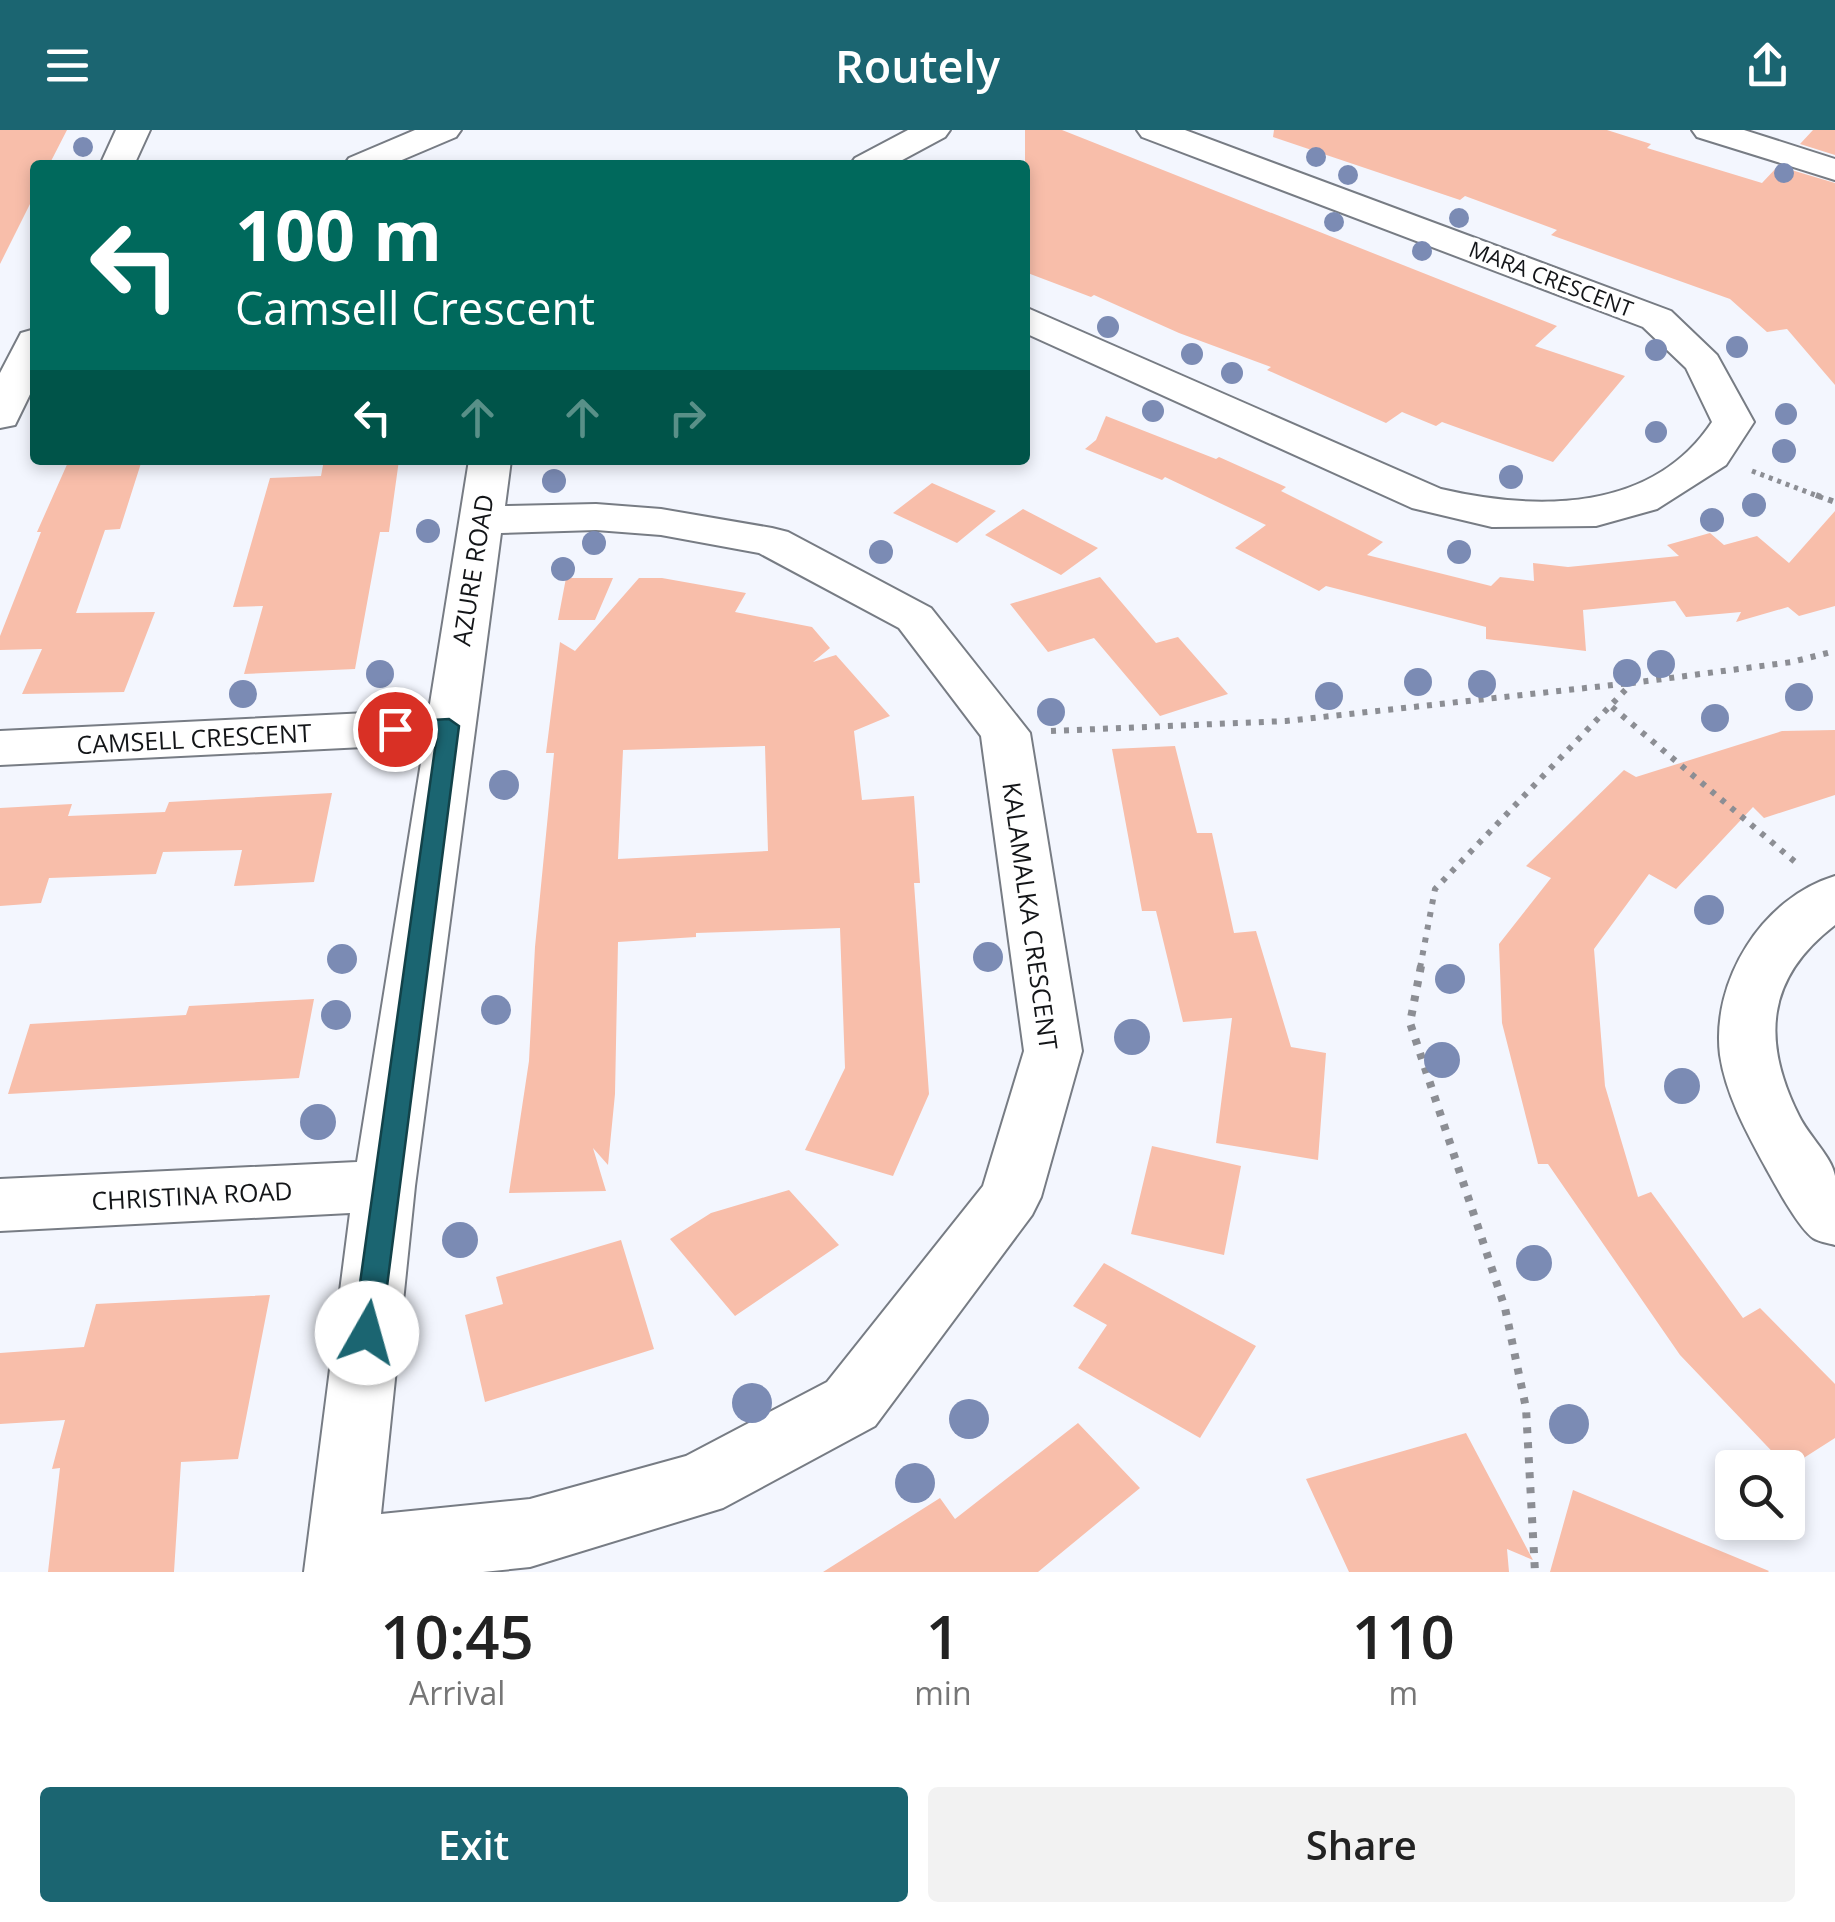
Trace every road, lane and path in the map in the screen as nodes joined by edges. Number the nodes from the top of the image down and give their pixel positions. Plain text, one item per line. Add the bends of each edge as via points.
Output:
1 (133, 130) edge
2 (444, 130) edge
3 (933, 130) edge
4 (1154, 130) edge
5 (1709, 130) edge
6 (118, 160) edge
7 (373, 160) edge
8 (876, 160) edge
9 (1835, 170) edge
10 (1030, 321) edge
11 (30, 352) edge
12 (0, 416) edge
13 (1711, 456) junction
14 (489, 465) edge
15 (1835, 502) edge
16 (480, 520) junction
17 (1835, 651) edge
18 (1632, 683) junction
19 (1612, 708) junction
20 (449, 726) junction
21 (1005, 733) junction
22 (0, 748) edge
23 (1835, 896) edge
24 (384, 1186) junction
25 (0, 1205) edge
26 (1835, 1220) edge
27 (340, 1562) edge
28 (1536, 1572) edge

1 - 6 street
2 - 7 street
3 - 8 street
4 - 13 street, MARA CRESCENT via 1657,319 1703,362 1733,422
5 - 9 street
10 - 13 street via 1427,499 1492,514 1596,514 1642,500
11 - 12 street
13 - 15 path
14 - 16 street, AZURE ROAD
16 - 20 street, AZURE ROAD
16 - 21 street, KALAMALKA CRESCENT via 596,517 772,542 914,618
17 - 18 path
18 - 19 path
18 - 21 path via 1286,721
19 - 23 path
19 - 28 path via 1435,889 1410,1022 1505,1308 1526,1408
20 - 22 street, CAMSELL CRESCENT
20 - 24 street, AZURE ROAD
21 - 27 street, KALAMALKA CRESCENT via 1052,1051 1010,1197 851,1404 698,1485 530,1533
23 - 26 street via 1773,950 1756,978 1750,1011 1750,1054 1760,1096 1776,1135
24 - 25 street, CHRISTINA ROAD
24 - 27 street, AZURE ROAD

